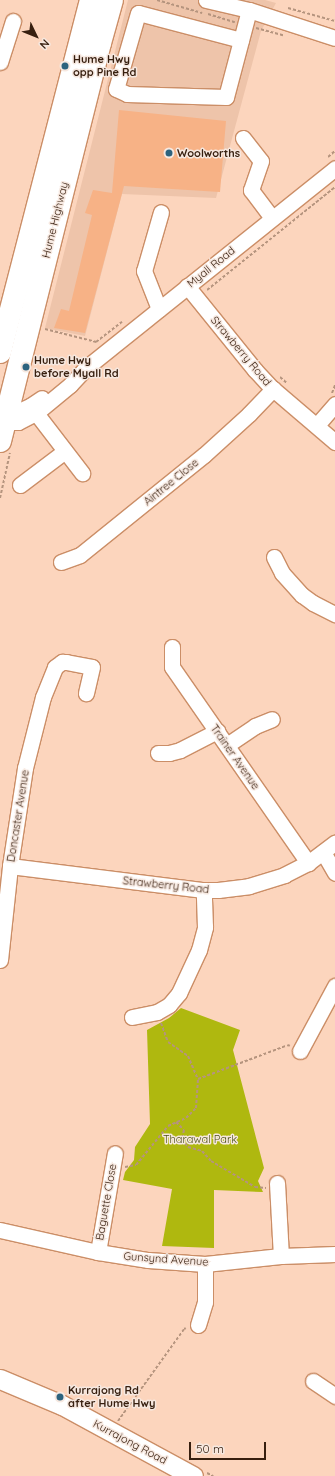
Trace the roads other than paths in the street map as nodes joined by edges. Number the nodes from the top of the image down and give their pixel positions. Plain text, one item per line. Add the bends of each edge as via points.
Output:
1 (90, 0) edge
2 (112, 0) edge
3 (209, 0) edge
4 (249, 10) junction
5 (14, 22) dead end
6 (335, 38) edge
7 (241, 40) junction
8 (0, 62) edge
9 (243, 138) dead end
10 (329, 164) edge
11 (161, 212) dead end
12 (272, 218) junction
13 (187, 286) junction
14 (159, 309) junction
15 (0, 352) edge
16 (87, 367) junction
17 (276, 383) junction
18 (335, 404) edge
19 (36, 413) junction
20 (3, 417) edge
21 (317, 425) junction
22 (335, 442) edge
23 (6, 443) edge
24 (65, 451) junction
25 (82, 473) dead end
26 (20, 485) dead end
27 (274, 557) dead end
28 (60, 562) dead end
29 (335, 614) edge
30 (172, 647) dead end
31 (86, 693) dead end
32 (272, 719) dead end
33 (217, 730) junction
34 (227, 745) junction
35 (158, 753) dead end
36 (335, 843) edge
37 (323, 852) junction
38 (308, 863) junction
39 (10, 866) junction
40 (335, 873) edge
41 (204, 890) junction
42 (0, 960) edge
43 (335, 986) edge
44 (132, 1017) dead end
45 (300, 1051) road end
46 (115, 1153) dead end
47 (277, 1186) road end
48 (0, 1230) edge
49 (98, 1252) junction
50 (335, 1254) edge
51 (281, 1256) junction
52 (205, 1264) junction
53 (198, 1325) road end
54 (0, 1379) edge
55 (314, 1381) dead end
56 (0, 1393) edge
57 (335, 1396) edge
58 (167, 1476) edge
59 (193, 1476) edge

1 - 15 highway, Hume Highway
2 - 20 highway, Hume Highway
3 - 4 street
4 - 6 street
4 - 7 street
5 - 8 street
7 - 7 street via 226,97 127,94 116,89 138,14
9 - 12 street via 261,162 251,190
10 - 12 street, Myall Road
11 - 14 street via 144,271
12 - 13 street, Myall Road
13 - 14 street, Myall Road
13 - 17 street, Strawberry Road via 255,370
14 - 16 street, Myall Road
16 - 19 street, Myall Road
16 - 20 street, Myall Road via 66,379 34,404
17 - 21 street, Strawberry Road
17 - 28 street, Aintree Close via 249,414 204,455 80,555
18 - 21 street
19 - 20 street, Myall Road via 18,422
19 - 24 street
20 - 23 highway, Hume Highway
21 - 22 street, Strawberry Road
24 - 25 street
24 - 26 street
27 - 29 street via 282,574 297,590 312,602
30 - 33 street, Trainer Avenue via 172,667
31 - 39 street, Doncaster Avenue via 92,667 62,662 55,667 43,697 25,768
32 - 34 street via 255,726
33 - 34 street, Trainer Avenue
33 - 35 street via 180,750
34 - 38 street, Trainer Avenue
36 - 37 street, Strawberry Road
37 - 38 street, Strawberry Road
37 - 40 street
38 - 41 street, Strawberry Road via 266,881
39 - 41 street, Strawberry Road
39 - 42 street, Doncaster Avenue
41 - 44 street via 205,927 199,950 179,993 157,1012
43 - 45 street
46 - 49 street, Baguette Close
47 - 51 street
48 - 49 street, Gunsynd Avenue
49 - 52 street, Gunsynd Avenue via 148,1260
50 - 51 street, Gunsynd Avenue
51 - 52 street, Gunsynd Avenue
52 - 53 street via 205,1302
54 - 59 main road, Kurrajong Road via 62,1405
55 - 57 street
56 - 58 main road, Kurrajong Road via 47,1411

